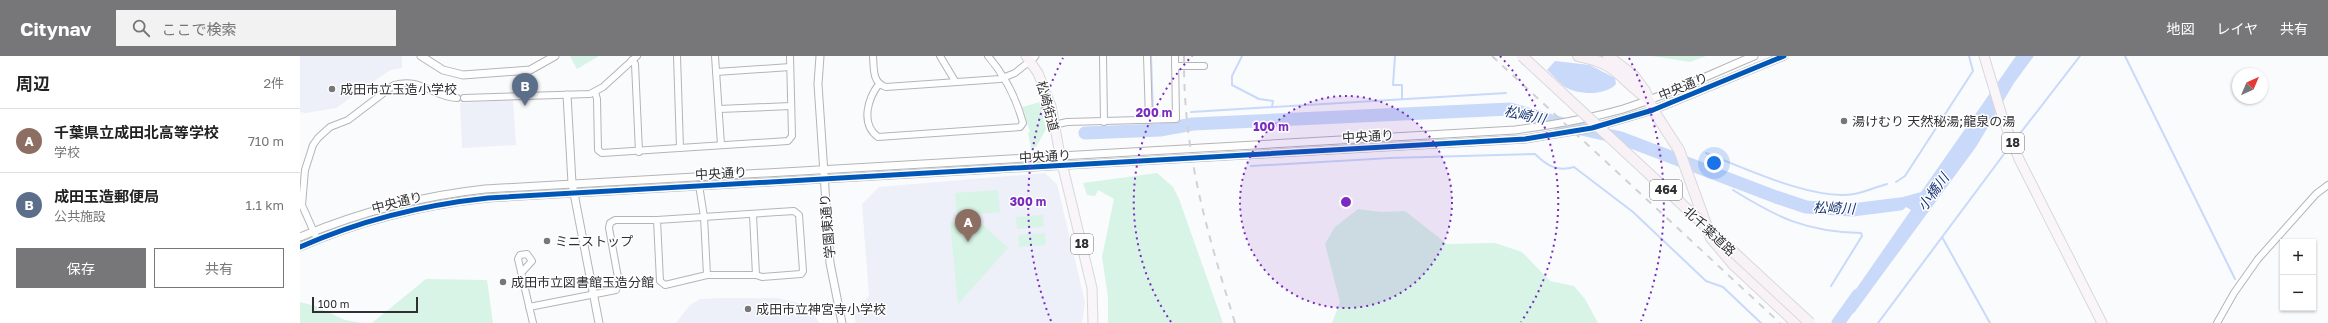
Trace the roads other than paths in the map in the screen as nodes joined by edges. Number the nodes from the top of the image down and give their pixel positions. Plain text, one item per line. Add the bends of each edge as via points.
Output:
1 (421, 56) edge
2 (555, 56) edge
3 (677, 56) edge
4 (715, 56) edge
5 (790, 56) edge
6 (820, 56) edge
7 (873, 56) edge
8 (940, 56) edge
9 (988, 56) edge
10 (1102, 56) edge
11 (1147, 56) edge
12 (1175, 56) edge
13 (1522, 56) edge
14 (1578, 56) edge
15 (1608, 56) edge
16 (1754, 56) edge
17 (1784, 56) edge
18 (1984, 56) edge
19 (634, 58) edge
20 (1031, 58) edge
21 (1175, 66) junction
22 (1204, 66) dead end
23 (790, 67) junction
24 (716, 72) junction
25 (1005, 78) junction
26 (955, 81) junction
27 (879, 84) junction
28 (595, 92) junction
29 (567, 95) junction
30 (1649, 99) junction
31 (791, 106) junction
32 (719, 109) junction
33 (1653, 110) junction
34 (1149, 120) junction
35 (1104, 122) junction
36 (1054, 125) junction
37 (721, 145) junction
38 (680, 148) junction
39 (639, 152) junction
40 (1060, 155) junction
41 (1063, 166) junction
42 (822, 173) junction
43 (572, 183) junction
44 (699, 185) junction
45 (2328, 185) edge
46 (574, 193) junction
47 (752, 215) junction
48 (704, 217) junction
49 (657, 220) junction
50 (313, 231) junction
51 (300, 237) edge
52 (317, 239) junction
53 (300, 247) edge
54 (522, 272) dead end
55 (707, 275) junction
56 (756, 275) junction
57 (594, 295) junction
58 (529, 308) junction
59 (533, 323) edge
60 (599, 323) edge
61 (842, 323) edge
62 (1093, 323) edge
63 (1796, 323) edge
64 (1810, 323) edge
65 (2102, 323) edge
66 (2217, 323) edge

1 - 2 street via 443,70 463,75 530,70
3 - 38 street
4 - 24 street
5 - 23 street
6 - 42 street, 学園東通り via 818,84
7 - 27 street via 875,79
8 - 26 street
9 - 25 street
10 - 35 street
11 - 34 street
12 - 21 street
13 - 64 highway, 北千葉道路 / 464, bridge
14 - 30 highway via 1596,59 1614,68 1632,88
15 - 30 highway via 1634,76
16 - 30 street, 中央通り
17 - 33 street, 中央通り
18 - 65 main road, 18 via 2003,119 2019,159
19 - 28 street
19 - 39 street
20 - 25 street
20 - 36 main road, 松崎街道 / 18 via 1047,94
21 - 22 street
21 - 34 street via 1176,119
23 - 24 street
23 - 31 street
24 - 32 street
25 - 26 street
25 - 27 street via 1023,123 1020,127 882,137 873,132 867,113
26 - 27 street via 886,87
28 - 29 street
28 - 39 street via 598,150 602,153
29 - 43 street
29 - 50 street via 461,98 440,94 418,84 394,85 348,120 330,127 313,145 302,191 302,205
30 - 33 highway
30 - 40 street, 中央通り via 1624,109 1536,127
31 - 32 street
31 - 37 street via 792,136 788,141
32 - 37 street
33 - 41 street, 中央通り via 1592,128 1540,137
33 - 63 highway, bridge via 1678,150 1711,238 1734,264
34 - 35 street
35 - 36 street
36 - 40 main road, 松崎街道 / 18
37 - 38 street
38 - 39 street
40 - 41 main road, 松崎街道 / 18
40 - 42 street, 中央通り
41 - 42 street, 中央通り
41 - 62 main road, 松崎街道 / 18 via 1092,288
42 - 43 street, 中央通り
42 - 44 street, 中央通り
42 - 61 street, 学園東通り via 830,263
43 - 46 street
43 - 50 street, 中央通り via 485,189 424,197 376,209
44 - 46 street, 中央通り
44 - 48 street
45 - 66 street via 2316,194 2258,259
46 - 52 street, 中央通り via 450,202 379,217
46 - 57 street
47 - 48 street
47 - 56 street
47 - 56 street via 797,212 802,263 801,274 762,277
48 - 49 street
48 - 55 street
49 - 55 street via 660,281 665,285
49 - 57 street via 615,220 610,223 618,286 613,292
50 - 51 street, 中央通り
50 - 52 street
52 - 53 street, 中央通り
54 - 58 street
55 - 56 street
57 - 58 street
57 - 60 street
58 - 59 street

